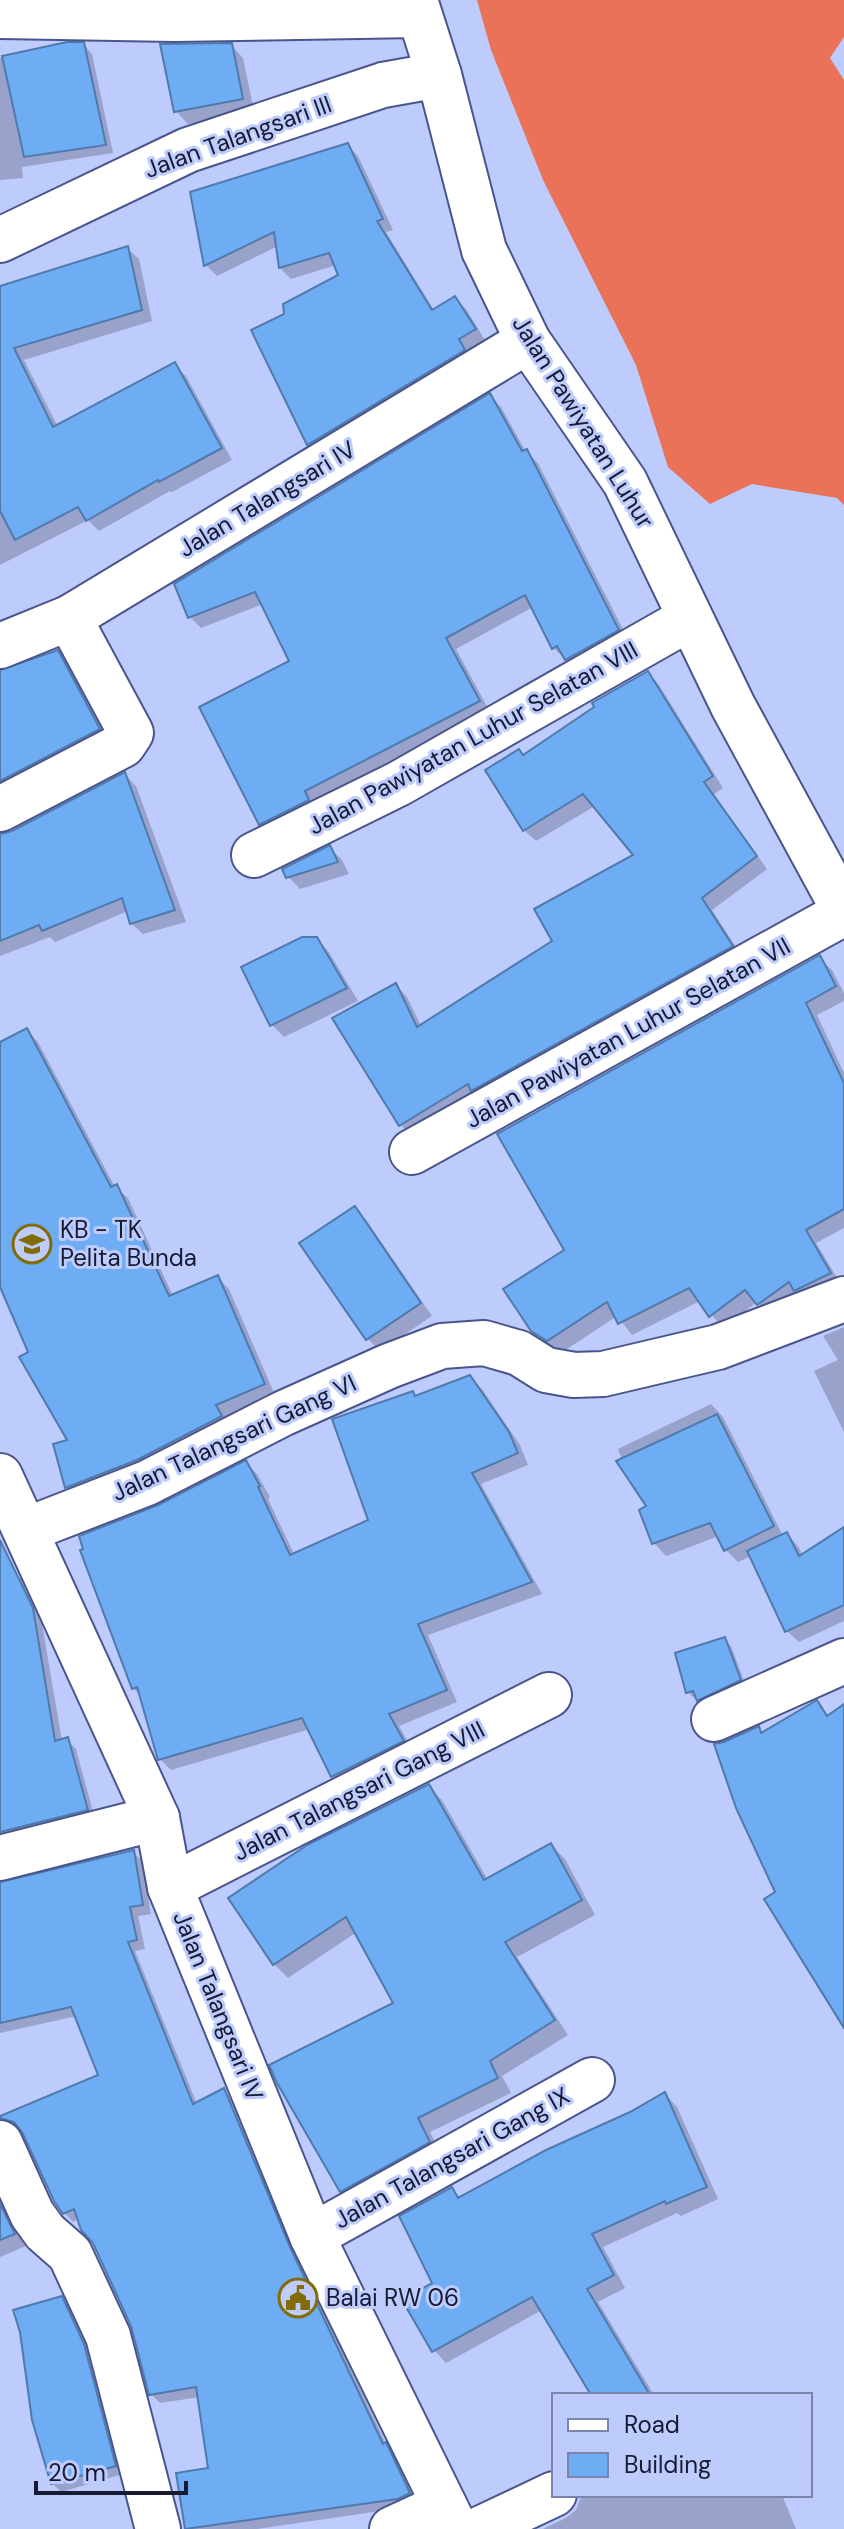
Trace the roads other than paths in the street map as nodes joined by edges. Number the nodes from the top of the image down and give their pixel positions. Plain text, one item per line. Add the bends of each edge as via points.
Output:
1 (0, 16) edge
2 (426, 34) edge
3 (0, 240) edge
4 (528, 341) junction
5 (69, 618) junction
6 (690, 618) junction
7 (0, 646) edge
8 (0, 809) edge
9 (254, 855) dead end
10 (844, 912) edge
11 (412, 1152) dead end
12 (844, 1299) edge
13 (0, 1476) edge
14 (26, 1530) junction
15 (844, 1661) edge
16 (549, 1695) dead end
17 (714, 1719) dead end
18 (157, 1818) junction
19 (0, 1858) edge
20 (170, 1887) junction
21 (592, 2080) dead end
22 (0, 2143) edge
23 (312, 2236) junction
24 (552, 2495) edge
25 (450, 2517) edge
26 (158, 2529) edge
27 (392, 2529) edge
28 (480, 2529) edge

1 - 2 street via 174,19
2 - 3 street, Jalan Talangsari III via 383,85 188,150
2 - 4 street, Jalan Pawiyatan Luhur via 484,250
4 - 5 street, Jalan Talangsari IV
4 - 6 street, Jalan Pawiyatan Luhur via 625,482
5 - 7 street, Jalan Talangsari IV
5 - 8 street via 131,733 123,745
6 - 9 street, Jalan Pawiyatan Luhur Selatan VIII via 398,784
6 - 10 street, Jalan Pawiyatan Luhur
10 - 11 street, Jalan Pawiyatan Luhur Selatan VII
12 - 14 street, Jalan Talangsari Gang VI via 718,1347 603,1374 546,1370 519,1353 484,1343 442,1346 284,1413 147,1483
13 - 14 street, Jalan Talangsari IV
14 - 18 street, Jalan Talangsari IV
15 - 17 street
16 - 20 street, Jalan Talangsari Gang VIII
18 - 19 street
18 - 20 street, Jalan Talangsari IV
20 - 23 street, Jalan Talangsari IV
21 - 23 street, Jalan Talangsari Gang IX
22 - 26 street via 32,2214 70,2254 108,2336
23 - 25 street, Jalan Talangsari IV
24 - 28 street
25 - 27 street

